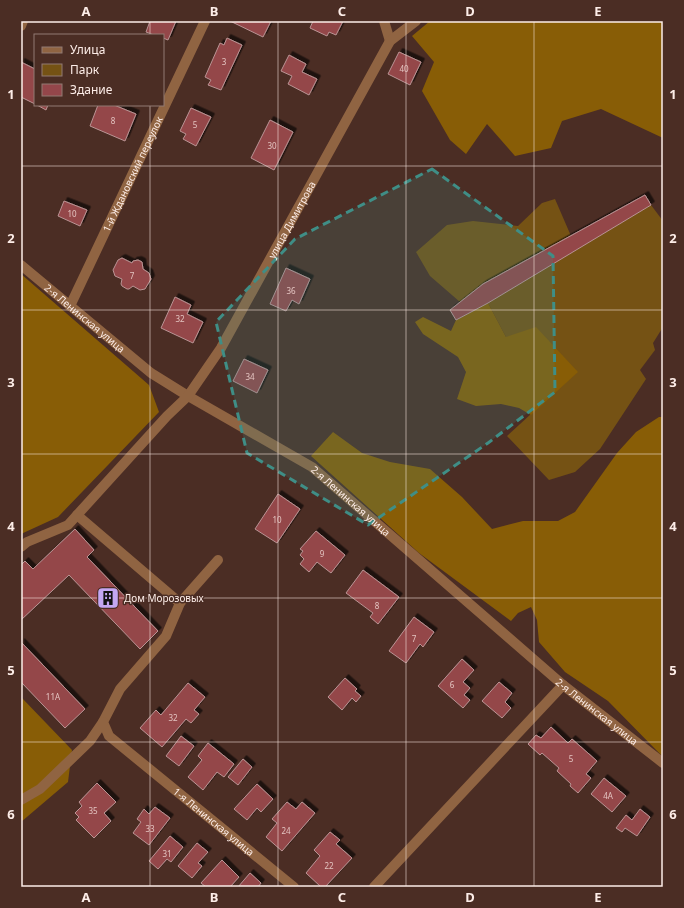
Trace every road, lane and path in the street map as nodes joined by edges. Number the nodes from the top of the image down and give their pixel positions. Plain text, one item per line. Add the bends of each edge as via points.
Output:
1 (23, 21) edge
2 (205, 21) edge
3 (384, 21) edge
4 (416, 21) edge
5 (21, 26) edge
6 (390, 41) junction
7 (21, 264) edge
8 (70, 306) junction
9 (188, 396) junction
10 (77, 515) junction
11 (21, 547) edge
12 (218, 560) dead end
13 (180, 603) junction
14 (563, 685) junction
15 (103, 722) junction
16 (663, 763) edge
17 (21, 800) edge
18 (294, 887) edge
19 (374, 887) edge

1 - 5 street
2 - 8 street, 1-й Ждановский переулок
3 - 6 street
4 - 6 street
6 - 9 street, улица Димитрова via 221,348
7 - 8 street, 2-я Ленинская улица
8 - 9 street, 2-я Ленинская улица via 152,373
9 - 10 street, улица Димитрова
9 - 14 street, 2-я Ленинская улица via 312,466
10 - 11 street, улица Димитрова via 68,525
10 - 13 street
12 - 13 street
13 - 15 street via 166,636 120,689
14 - 16 street, 2-я Ленинская улица
14 - 19 street
15 - 17 street via 90,742 40,789
15 - 18 street, 1-я Ленинская улица via 109,736

